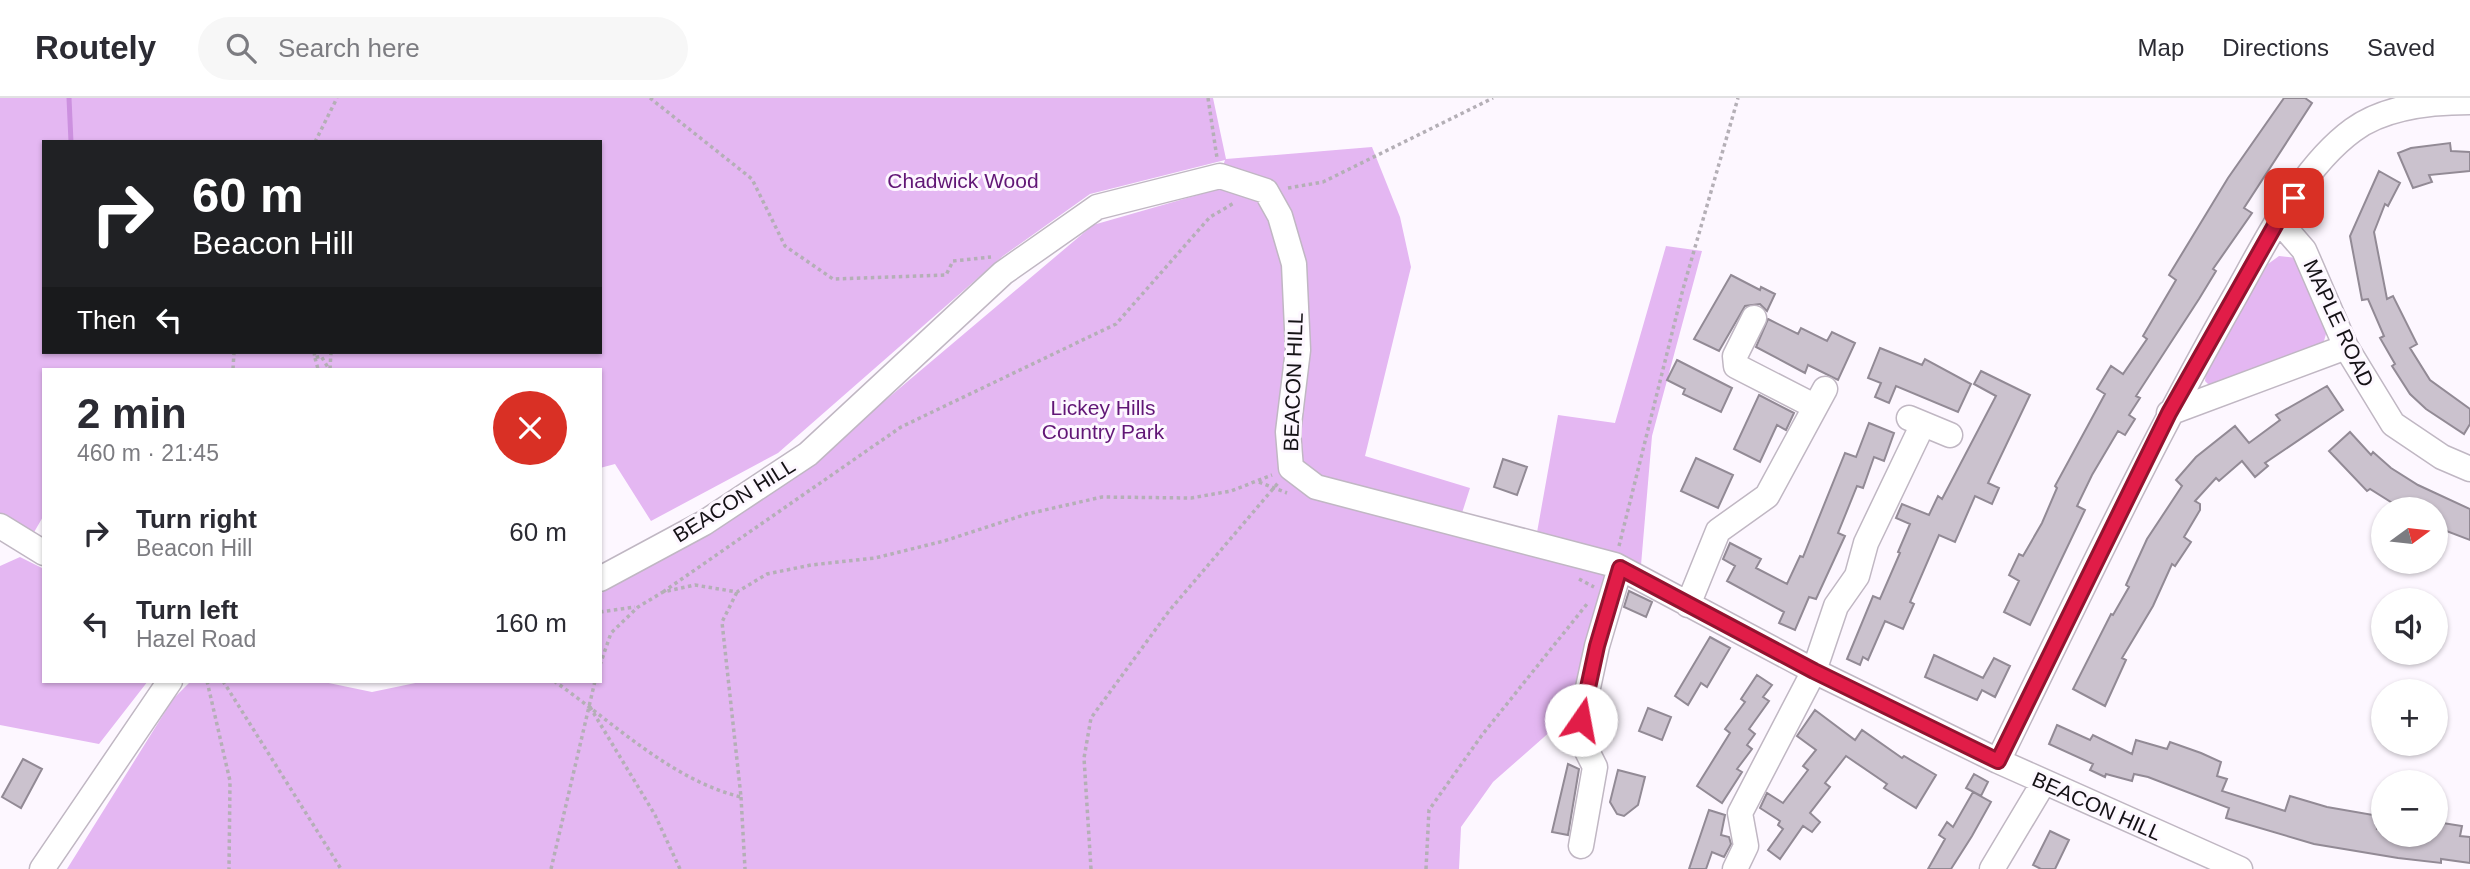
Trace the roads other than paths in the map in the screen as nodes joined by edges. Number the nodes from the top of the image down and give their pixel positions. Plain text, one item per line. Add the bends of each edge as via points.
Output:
1 (2469, 101) edge
2 (2278, 220) junction
3 (1754, 318) dead end
4 (2346, 347) junction
5 (2169, 413) junction
6 (1950, 435) dead end
7 (2470, 468) edge
8 (0, 526) edge
9 (42, 553) edge
10 (1617, 567) junction
11 (602, 578) edge
12 (1688, 605) junction
13 (1814, 671) junction
14 (169, 683) edge
15 (1998, 761) junction
16 (2044, 782) junction
17 (1581, 846) dead end
18 (41, 869) edge
19 (1735, 869) edge
20 (1992, 869) edge
21 (2240, 869) edge

1 - 2 street via 2384,114 2354,129 2326,155
2 - 4 street, MAPLE ROAD via 2304,250
2 - 5 street
3 - 12 street via 1735,356 1736,366 1742,372 1819,397 1767,496 1718,531
4 - 5 street
4 - 7 street, MAPLE ROAD via 2393,424 2442,457
5 - 15 street
6 - 13 street via 1916,422 1857,576 1836,606
8 - 9 street
10 - 11 street, BEACON HILL via 1316,487 1291,468 1288,432 1298,350 1294,264 1280,216 1255,195 1220,176 1097,207 1003,273 808,454 704,523
10 - 12 street, BEACON HILL
10 - 17 street via 1581,720 1582,741 1595,767
12 - 13 street, BEACON HILL
13 - 15 street, BEACON HILL
13 - 19 street via 1740,813 1746,846
14 - 18 street
15 - 16 street, BEACON HILL
16 - 20 street
16 - 21 street, BEACON HILL

